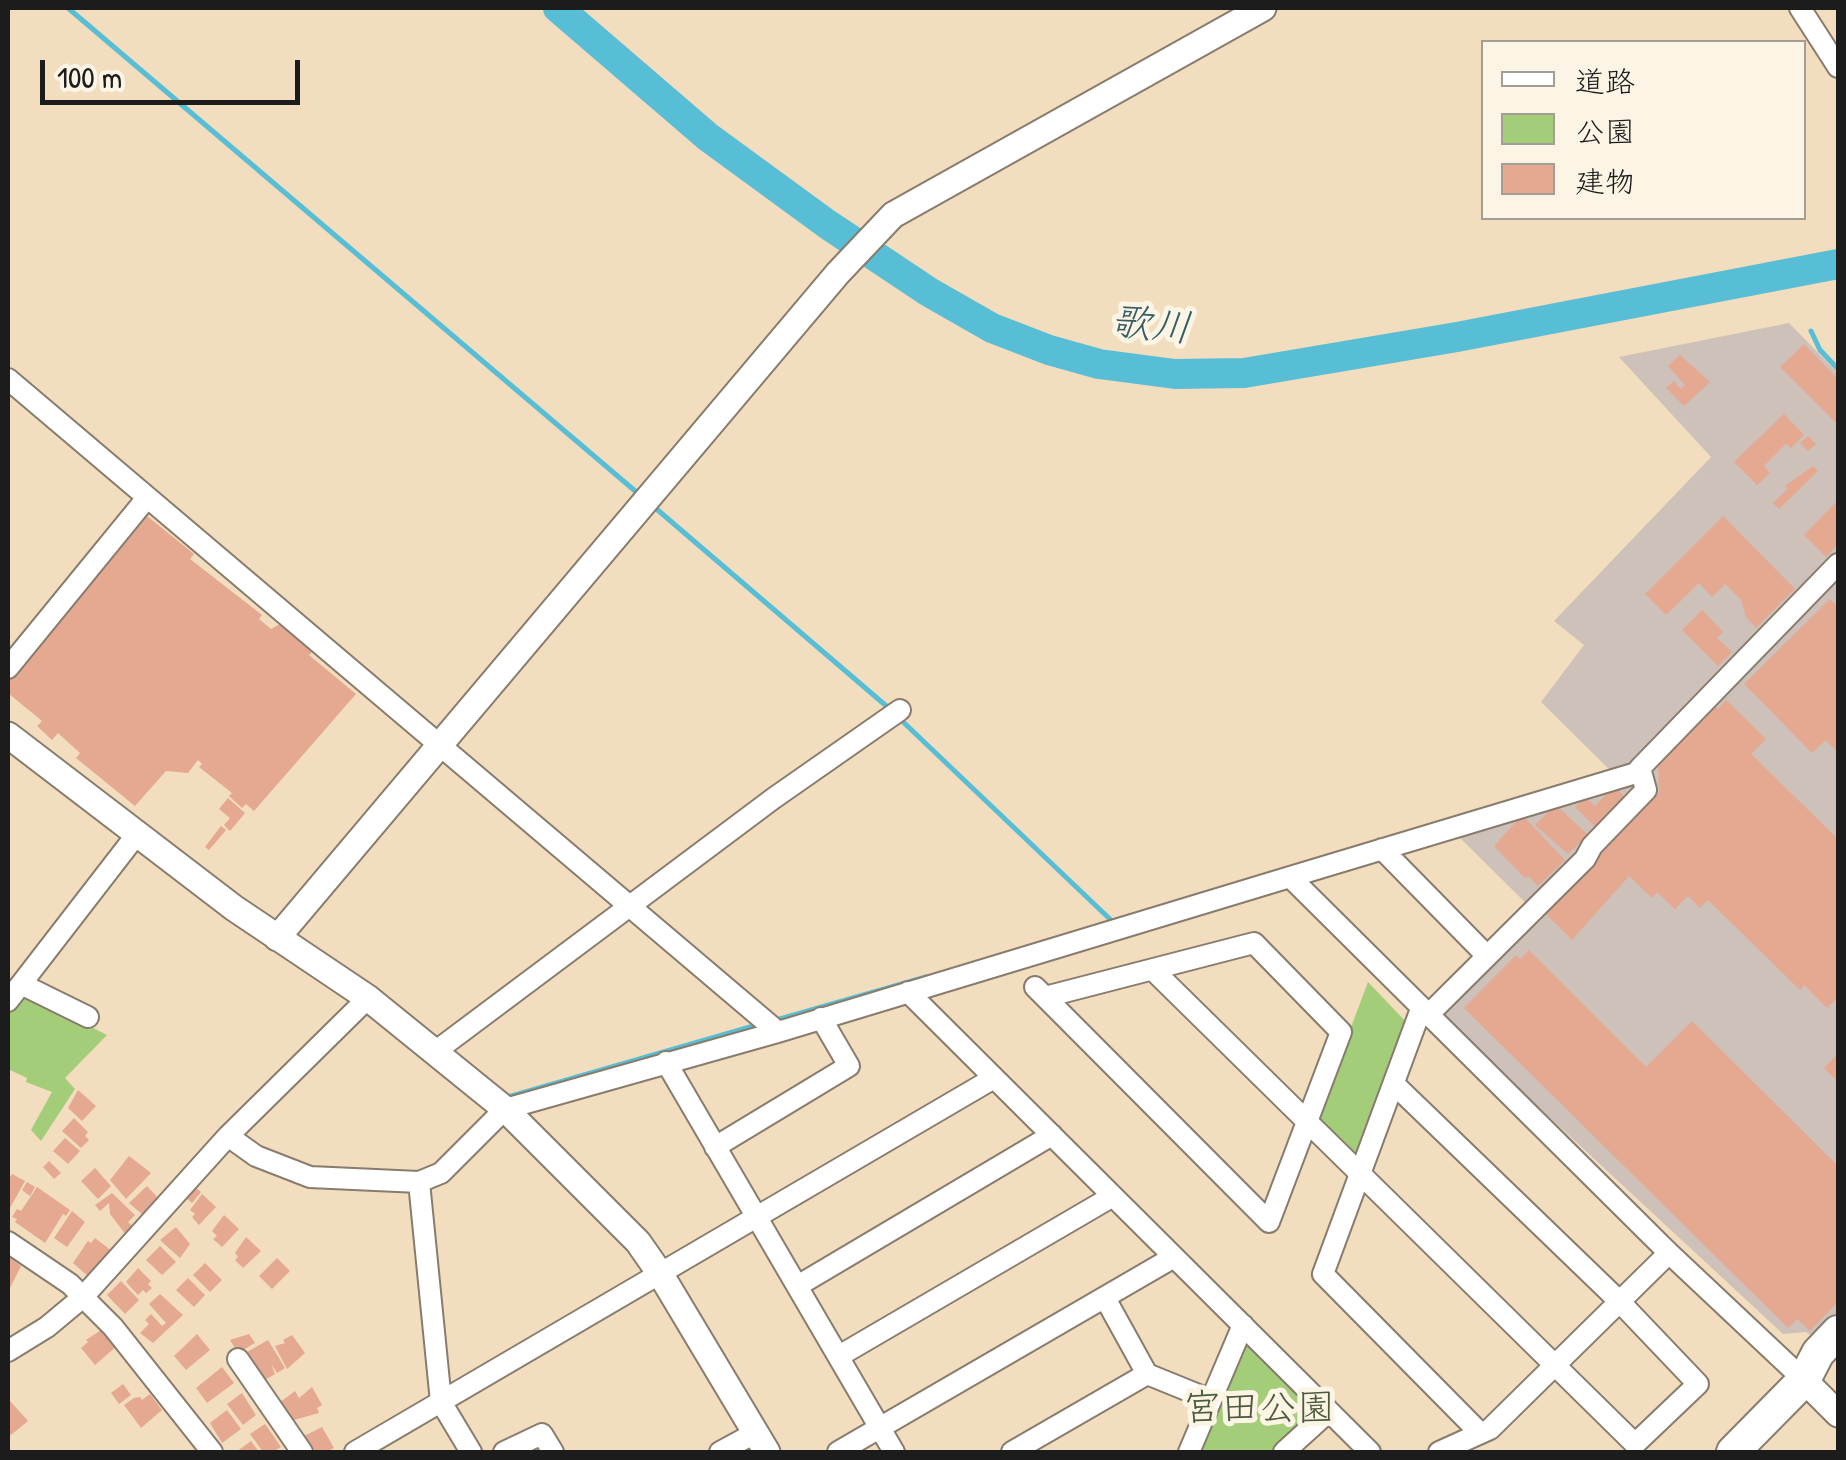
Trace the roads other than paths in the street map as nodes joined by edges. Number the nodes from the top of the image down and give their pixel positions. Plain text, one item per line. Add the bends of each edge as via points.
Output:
1 (1263, 8) edge
2 (1800, 8) edge
3 (1838, 67) edge
4 (8, 378) edge
5 (146, 499) junction
6 (1838, 564) edge
7 (8, 668) edge
8 (900, 710) dead end
9 (8, 735) edge
10 (440, 748) junction
11 (1640, 768) junction
12 (136, 834) junction
13 (1382, 849) junction
14 (1290, 877) junction
15 (630, 907) junction
16 (277, 938) junction
17 (1487, 956) junction
18 (1154, 971) junction
19 (22, 984) junction
20 (908, 992) junction
21 (368, 998) junction
22 (8, 1000) edge
23 (1425, 1012) junction
24 (88, 1017) dead end
25 (821, 1018) junction
26 (778, 1032) junction
27 (436, 1051) junction
28 (666, 1062) junction
29 (994, 1078) junction
30 (1395, 1085) junction
31 (505, 1109) junction
32 (1308, 1125) junction
33 (1052, 1135) junction
34 (228, 1136) junction
35 (715, 1146) junction
36 (1362, 1176) junction
37 (419, 1182) junction
38 (1113, 1196) junction
39 (756, 1216) junction
40 (8, 1242) edge
41 (1669, 1253) junction
42 (1174, 1257) junction
43 (660, 1274) junction
44 (799, 1285) junction
45 (83, 1297) junction
46 (1105, 1298) junction
47 (1618, 1300) junction
48 (1242, 1326) junction
49 (1838, 1332) edge
50 (8, 1351) edge
51 (838, 1356) junction
52 (238, 1359) dead end
53 (1838, 1362) edge
54 (1552, 1366) junction
55 (1147, 1374) junction
56 (1804, 1380) junction
57 (1211, 1400) junction
58 (442, 1402) junction
59 (1328, 1412) junction
60 (1838, 1414) edge
61 (880, 1428) junction
62 (1480, 1433) junction
63 (761, 1442) edge
64 (382, 1446) edge
65 (212, 1452) edge
66 (302, 1452) edge
67 (355, 1452) edge
68 (471, 1452) edge
69 (504, 1452) edge
70 (553, 1452) edge
71 (720, 1452) edge
72 (838, 1452) edge
73 (894, 1452) edge
74 (1012, 1452) edge
75 (1189, 1452) edge
76 (1284, 1452) edge
77 (1370, 1452) edge
78 (1439, 1452) edge
79 (1733, 1452) edge

1 - 10 street via 894,214
2 - 3 street
4 - 5 street
5 - 7 street
5 - 10 street
6 - 11 street
8 - 15 street
9 - 12 street
10 - 15 street
10 - 16 street
11 - 13 street
11 - 17 street via 1646,790
12 - 16 street
12 - 19 street
13 - 14 street
13 - 17 street
14 - 20 street
14 - 23 street
15 - 26 street
15 - 27 street
16 - 21 street
17 - 23 street
18 - 32 street
18 - 32 street via 1254,943 1342,1032
18 - 32 street via 1040,992 1269,1222
19 - 22 street
19 - 24 street
20 - 25 street
20 - 29 street
21 - 27 street
21 - 34 street
23 - 30 street
23 - 41 street
25 - 26 street
25 - 35 street via 849,1066
26 - 28 street
27 - 31 street
28 - 31 street
28 - 35 street
29 - 33 street
29 - 39 street
30 - 36 street
30 - 47 street
31 - 37 street via 442,1173
31 - 43 street via 638,1242
32 - 36 street
33 - 38 street
33 - 44 street
34 - 37 street via 256,1156 310,1177
34 - 45 street
35 - 39 street
36 - 54 street
36 - 62 street via 1323,1274
37 - 58 street
38 - 42 street
38 - 51 street
39 - 43 street
39 - 44 street
40 - 45 street
41 - 47 street
41 - 56 street
42 - 46 street
42 - 48 street
43 - 58 street
43 - 63 street
44 - 51 street
45 - 50 street
45 - 65 street
46 - 55 street
46 - 61 street
47 - 54 street
47 - 54 street via 1698,1384 1635,1444
48 - 57 street
48 - 59 street
49 - 56 main road
51 - 61 street
52 - 66 street
53 - 56 main road
54 - 62 street
55 - 57 street
55 - 74 street
56 - 60 street
56 - 79 main road
57 - 75 street
58 - 64 street
58 - 68 street
59 - 76 street
59 - 77 street
61 - 72 street
61 - 73 street
62 - 78 street
63 - 71 street
64 - 67 street
69 - 70 street via 542,1434

